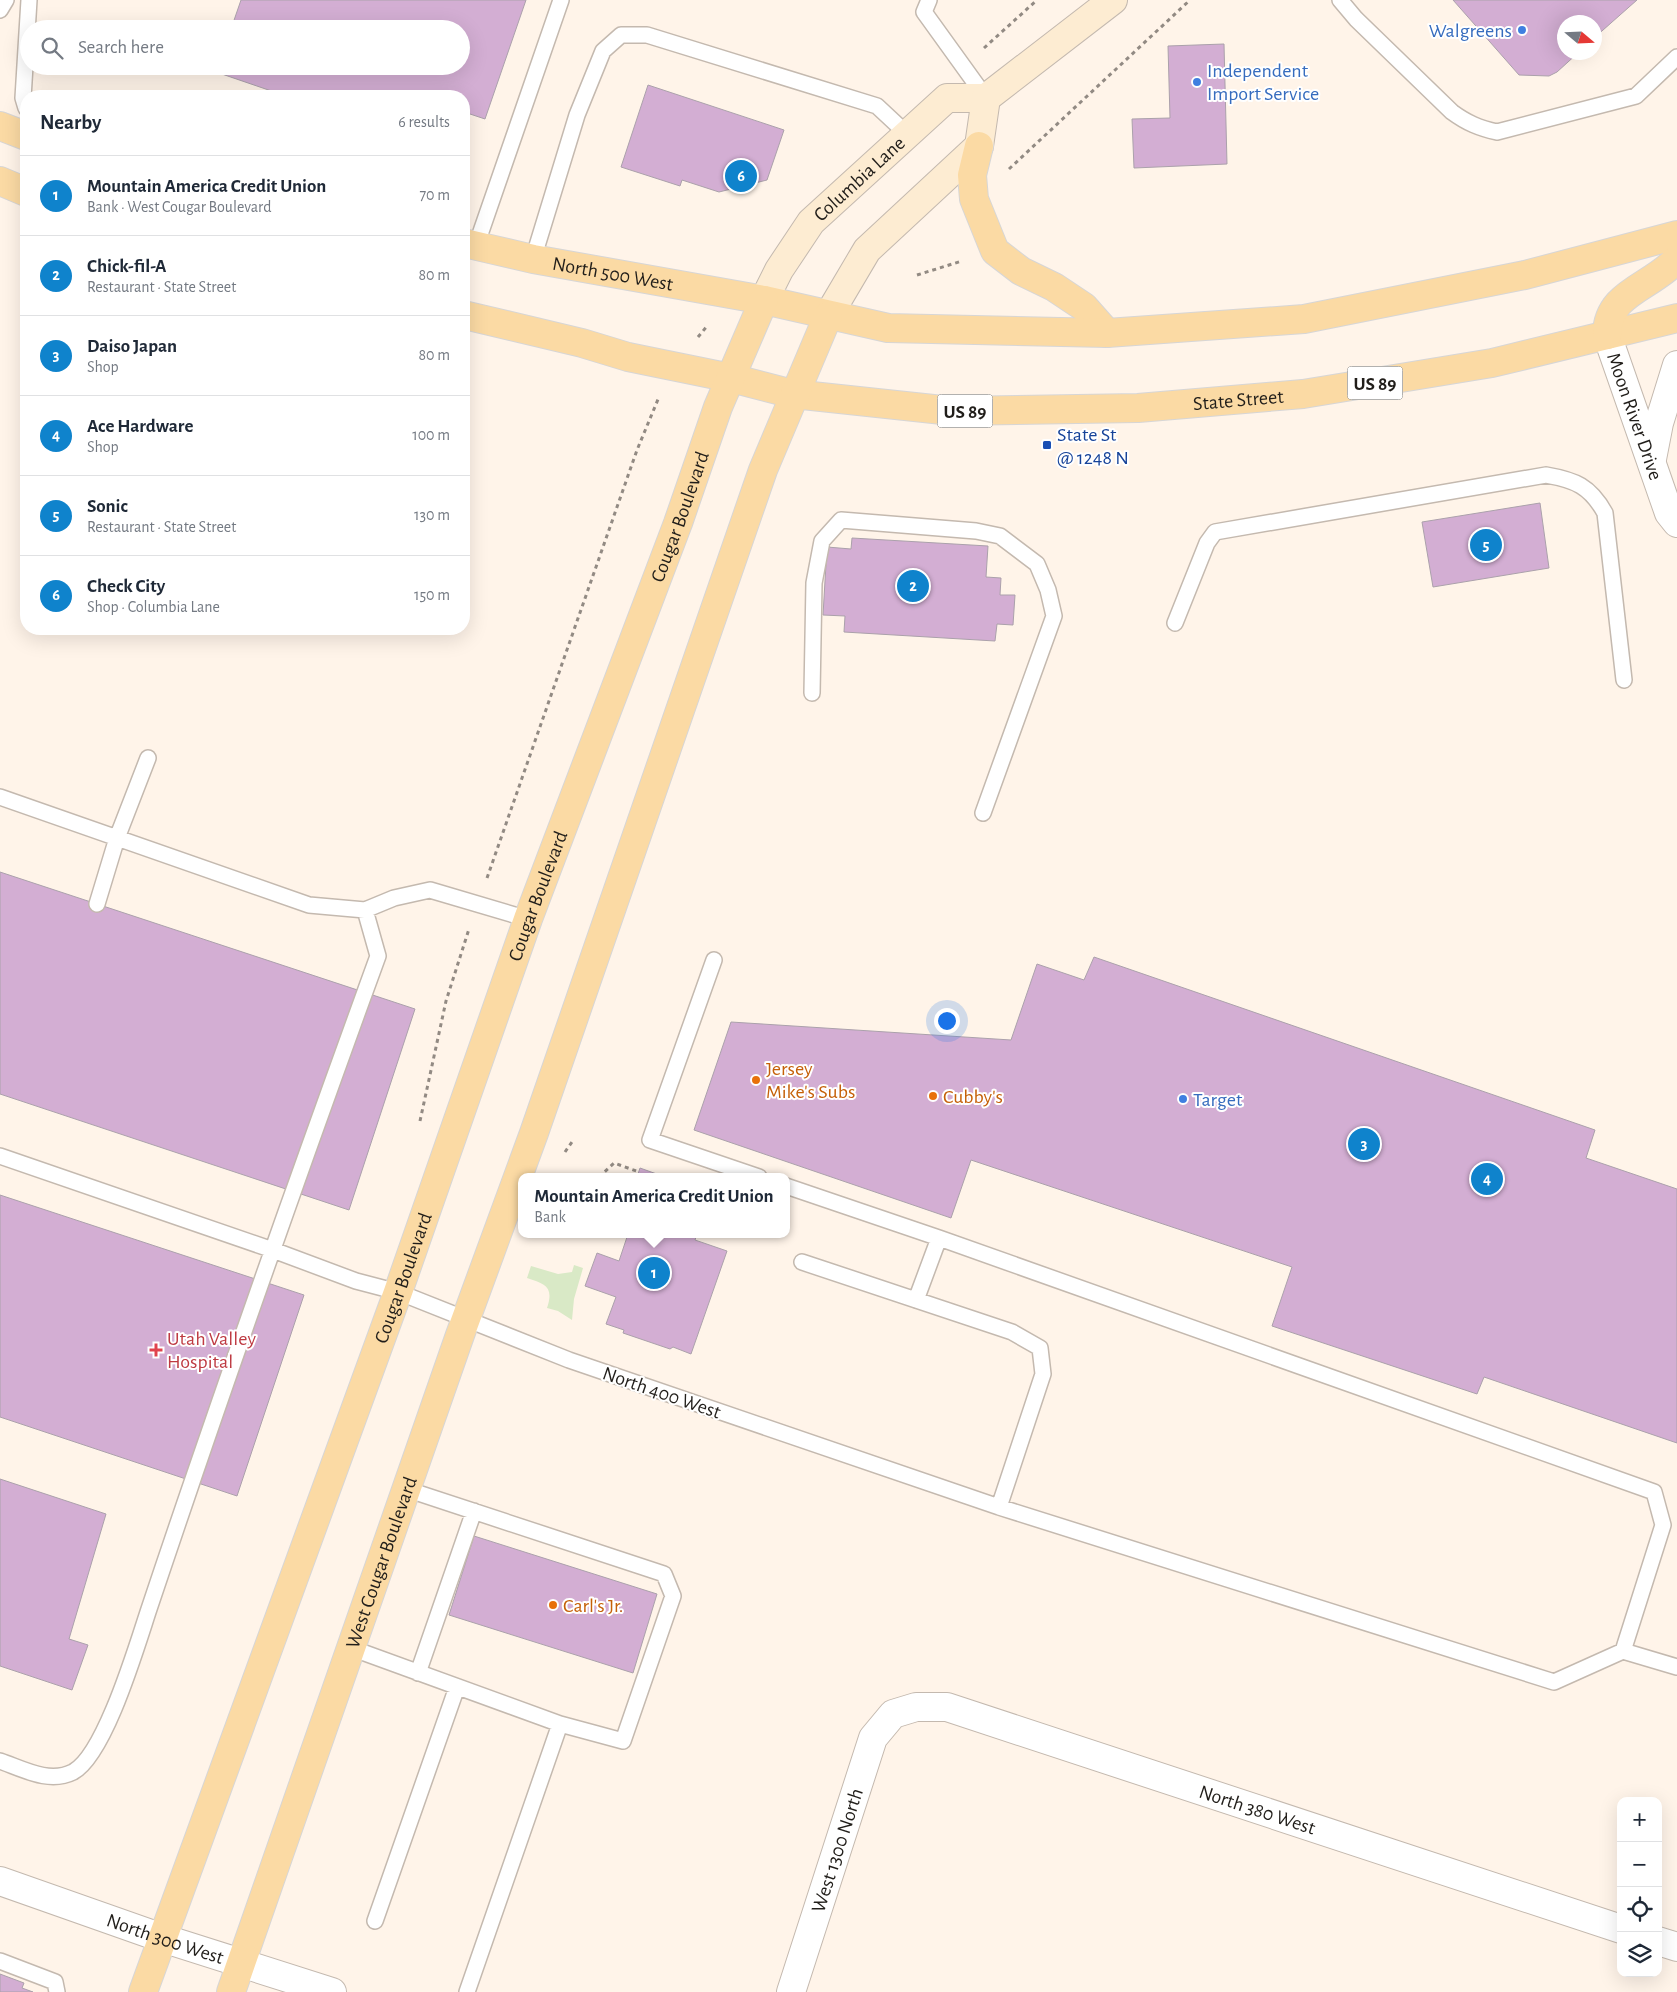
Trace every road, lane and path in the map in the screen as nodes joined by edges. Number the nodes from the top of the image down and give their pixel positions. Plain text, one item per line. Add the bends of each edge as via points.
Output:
1 (6, 0) edge
2 (29, 0) edge
3 (561, 0) edge
4 (929, 0) edge
5 (1113, 0) edge
6 (1190, 0) edge
7 (1340, 0) edge
8 (0, 10) edge
9 (28, 20) edge
10 (1677, 57) edge
11 (24, 75) edge
12 (23, 90) edge
13 (986, 98) junction
14 (0, 126) edge
15 (20, 134) edge
16 (907, 134) junction
17 (979, 146) junction
18 (1006, 176) dead end
19 (0, 181) edge
20 (20, 189) edge
21 (1677, 235) edge
22 (470, 244) edge
23 (1677, 259) edge
24 (533, 260) junction
25 (962, 261) dead end
26 (917, 274) dead end
27 (764, 300) junction
28 (470, 316) edge
29 (828, 316) junction
30 (1677, 318) edge
31 (1107, 333) junction
32 (1607, 336) junction
33 (1677, 365) edge
34 (731, 378) junction
35 (793, 394) junction
36 (1652, 461) junction
37 (1677, 523) edge
38 (1175, 624) dead end
39 (1624, 680) dead end
40 (812, 693) dead end
41 (148, 758) dead end
42 (0, 797) edge
43 (983, 813) dead end
44 (117, 838) junction
45 (97, 904) dead end
46 (365, 910) junction
47 (528, 919) junction
48 (714, 960) dead end
49 (0, 1156) edge
50 (639, 1172) dead end
51 (519, 1173) edge
52 (603, 1173) edge
53 (748, 1173) edge
54 (518, 1177) edge
55 (790, 1187) edge
56 (939, 1238) junction
57 (273, 1250) junction
58 (802, 1262) dead end
59 (398, 1292) junction
60 (916, 1300) junction
61 (466, 1320) junction
62 (406, 1489) junction
63 (999, 1507) junction
64 (474, 1511) junction
65 (351, 1648) junction
66 (1623, 1651) junction
67 (1677, 1667) edge
68 (418, 1672) junction
69 (457, 1687) junction
70 (893, 1714) joint
71 (560, 1724) junction
72 (0, 1761) edge
73 (0, 1881) edge
74 (375, 1921) dead end
75 (1617, 1928) edge
76 (162, 1938) junction
77 (1662, 1942) edge
78 (1677, 1947) edge
79 (0, 1960) edge
80 (240, 1964) junction
81 (58, 1992) edge
82 (144, 1992) edge
83 (231, 1992) edge
84 (332, 1992) edge
85 (467, 1992) edge
86 (791, 1992) edge

1 - 8 lane
2 - 9 lane
3 - 22 lane
4 - 13 lane via 924,12
5 - 13 main road
6 - 18 path via 1031,147
7 - 10 lane via 1452,112 1478,128 1497,132 1636,96
11 - 12 lane
13 - 16 main road, Columbia Lane via 947,98
13 - 17 main road
14 - 15 main road
16 - 24 lane via 877,106 647,35 621,36 602,51 576,115
16 - 27 main road, Columbia Lane via 811,222 779,270
17 - 29 main road via 867,250
17 - 31 main road via 972,176 974,199 995,251 1021,271 1084,307
19 - 20 main road
21 - 31 main road via 1525,275 1304,319
22 - 24 main road, North 500 West
23 - 32 main road via 1618,302 1607,324
24 - 27 main road, North 500 West
25 - 26 path
27 - 29 main road, North 500 West
27 - 34 main road, Cougar Boulevard
28 - 34 main road, US 89 via 628,357
29 - 31 main road via 911,330
29 - 35 main road
30 - 32 main road, State Street / US 89
32 - 35 main road, State Street / US 89 via 1445,372 1303,394 1138,408 952,411
32 - 36 street, Moon River Drive
33 - 36 street via 1659,423
34 - 35 main road, US 89
34 - 47 main road, Cougar Boulevard
35 - 51 main road, West Cougar Boulevard via 762,470
36 - 37 street, Moon River Drive via 1669,513
38 - 39 lane via 1207,543 1215,532 1546,475 1570,479 1586,488 1605,513
40 - 43 lane via 814,583 822,541 841,520 976,531 1000,536 1020,550 1037,564 1054,616
41 - 44 lane
42 - 44 lane
44 - 45 lane
44 - 46 lane via 309,905
46 - 47 lane via 394,898 430,890
46 - 57 lane via 378,956
47 - 59 main road, Cougar Boulevard
48 - 53 lane via 650,1140
49 - 57 lane, North 400 West
50 - 52 path via 614,1162
54 - 61 main road, West Cougar Boulevard
55 - 56 lane
56 - 60 lane
56 - 66 lane via 1654,1492 1664,1525
57 - 59 lane, North 400 West via 356,1281
57 - 72 lane via 121,1693 94,1750 74,1772 46,1778
58 - 60 lane
59 - 61 lane, North 400 West
59 - 76 main road, Cougar Boulevard
60 - 63 lane via 1012,1332 1040,1348 1043,1374
61 - 62 main road, West Cougar Boulevard
61 - 63 lane, North 400 West via 568,1360
62 - 64 lane
62 - 65 main road, West Cougar Boulevard
63 - 66 lane, North 400 West via 1554,1682
64 - 68 lane
64 - 71 lane via 664,1574 673,1596 622,1741
65 - 68 lane
65 - 80 main road, West Cougar Boulevard
66 - 67 lane
68 - 69 lane
69 - 71 lane
69 - 74 lane
70 - 75 street, North 380 West via 916,1707 947,1707
70 - 86 street, West 1300 North via 873,1738
71 - 85 lane
73 - 76 street, North 300 West
76 - 80 street, North 300 West
76 - 82 main road
77 - 78 street
79 - 81 lane via 56,1982
80 - 83 main road, West Cougar Boulevard
80 - 84 street, North 300 West

